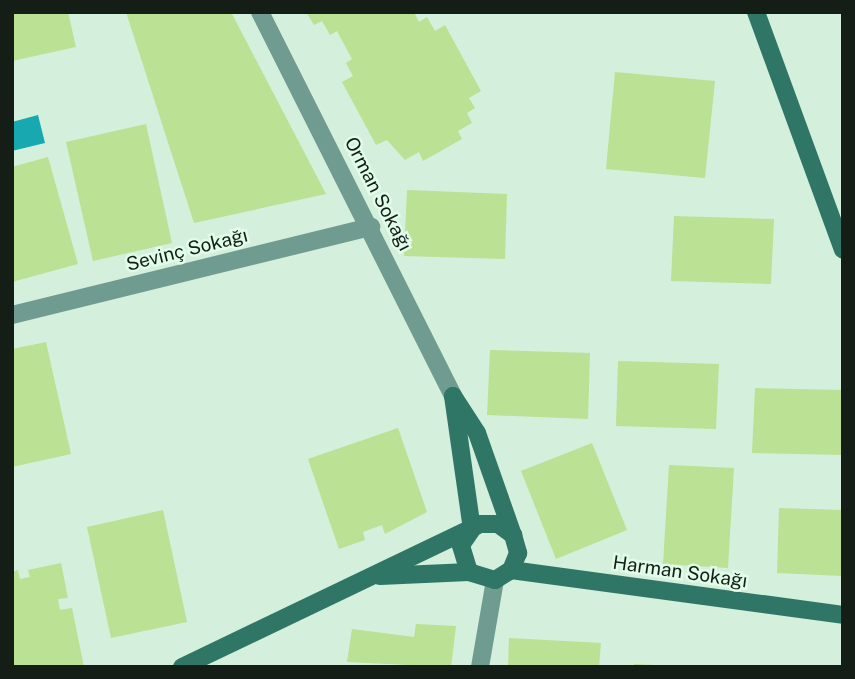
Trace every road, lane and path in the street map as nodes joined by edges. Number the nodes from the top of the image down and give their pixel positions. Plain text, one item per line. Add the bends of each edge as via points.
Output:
1 (260, 12) edge
2 (756, 12) edge
3 (371, 227) junction
4 (843, 250) edge
5 (12, 315) edge
6 (453, 396) junction
7 (472, 529) junction
8 (513, 535) junction
9 (511, 570) junction
10 (469, 572) junction
11 (366, 577) junction
12 (495, 580) junction
13 (843, 615) edge
14 (182, 667) edge
15 (480, 667) edge

1 - 3 street, Orman Sokağı
2 - 4 main road
3 - 5 street, Sevinç Sokağı
3 - 6 street, Orman Sokağı
6 - 7 main road
6 - 8 main road via 477,433
7 - 8 main road via 498,524
7 - 10 main road via 461,545
7 - 11 main road
8 - 9 main road via 518,553
9 - 12 main road
9 - 13 main road, Harman Sokağı
10 - 11 main road
10 - 12 main road
11 - 14 main road
12 - 15 street

